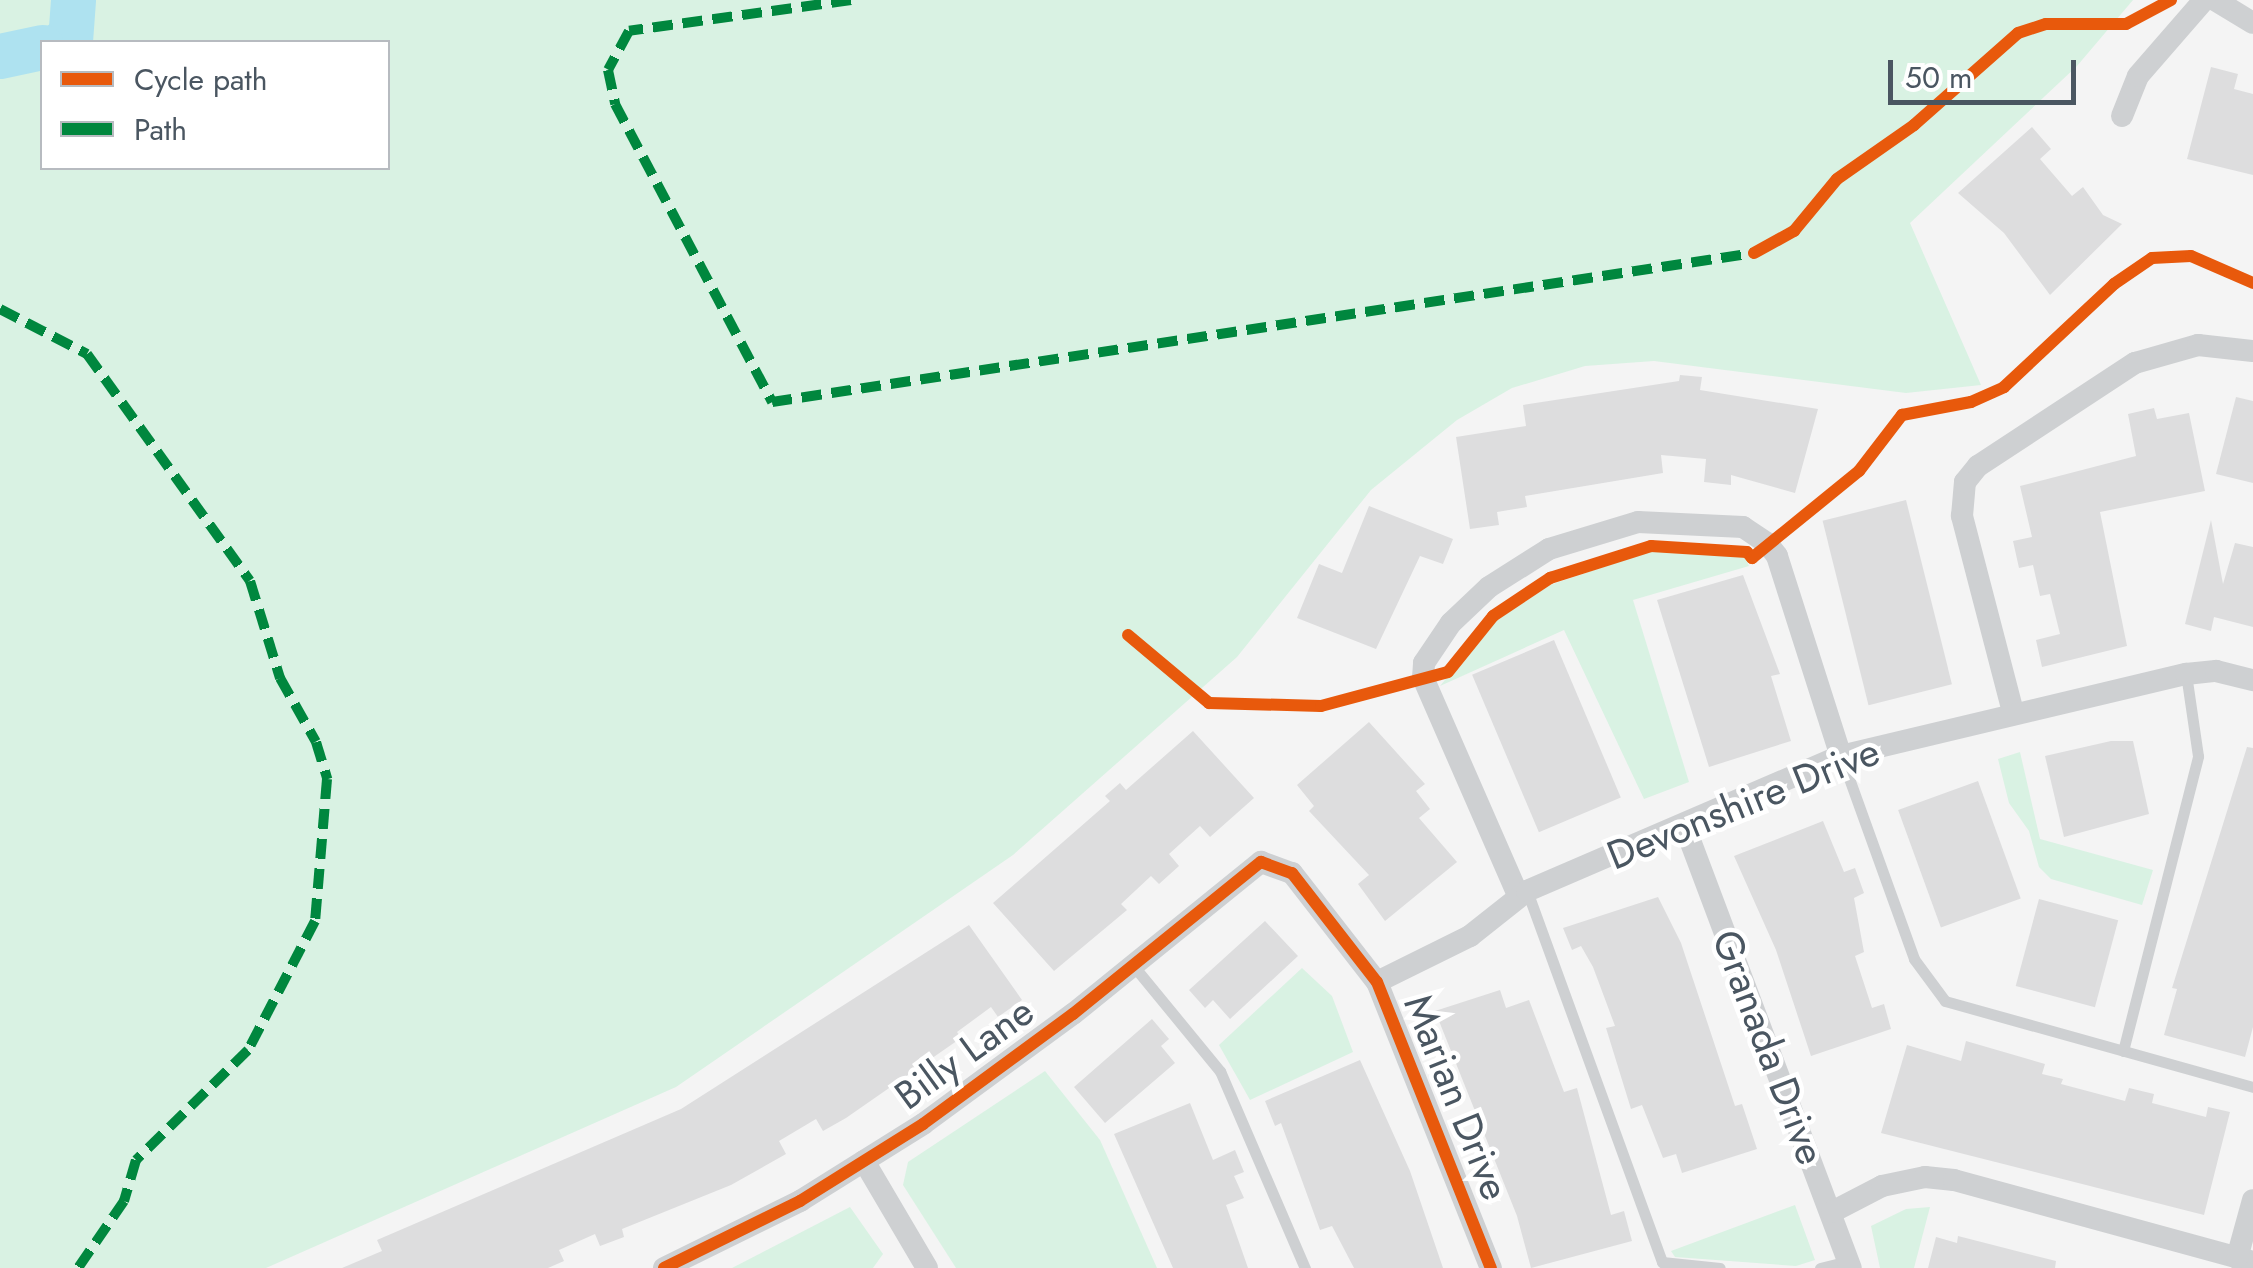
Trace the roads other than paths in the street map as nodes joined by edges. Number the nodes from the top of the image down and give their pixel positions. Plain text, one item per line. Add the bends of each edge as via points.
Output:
1 (2204, 0) edge
2 (2215, 0) edge
3 (2253, 23) edge
4 (2122, 116) dead end
5 (2253, 351) edge
6 (2186, 674) junction
7 (2253, 680) edge
8 (2013, 712) junction
9 (1841, 756) junction
10 (1685, 827) junction
11 (1278, 864) joint
12 (1522, 893) junction
13 (1132, 964) junction
14 (1377, 982) junction
15 (2123, 1051) junction
16 (2253, 1087) edge
17 (864, 1161) junction
18 (2253, 1200) edge
19 (1832, 1212) junction
20 (2245, 1260) edge
21 (1849, 1264) edge
22 (664, 1268) edge
23 (927, 1268) edge
24 (1305, 1268) edge
25 (1490, 1268) edge
26 (1720, 1268) edge
27 (1820, 1268) edge

1 - 4 street via 2138,76
2 - 3 street
5 - 8 street via 2198,345 2135,363 1978,466 1965,482 1962,516
6 - 7 street, Devonshire Drive via 2216,671
6 - 8 street, Devonshire Drive
6 - 15 lane via 2198,756
8 - 9 street, Devonshire Drive
9 - 10 street, Devonshire Drive
9 - 12 street via 1777,556 1767,543 1743,527 1638,522 1548,549 1489,587 1451,623 1424,662 1423,678
9 - 15 lane via 1930,987 1966,1010
10 - 12 street, Devonshire Drive
10 - 19 street, Granada Drive
11 - 13 street, Billy Lane via 1244,870
11 - 14 street, Marian Drive via 1292,872
12 - 14 street, Devonshire Drive via 1470,936
12 - 26 lane via 1662,1262
13 - 17 street, Billy Lane via 1014,1058
13 - 24 lane via 1220,1071
14 - 25 street, Marian Drive
15 - 16 lane
17 - 22 street, Billy Lane via 800,1201
17 - 23 street
18 - 20 street
19 - 20 street via 1882,1186 1925,1177 1954,1180
19 - 21 street, Granada Drive
21 - 27 lane

